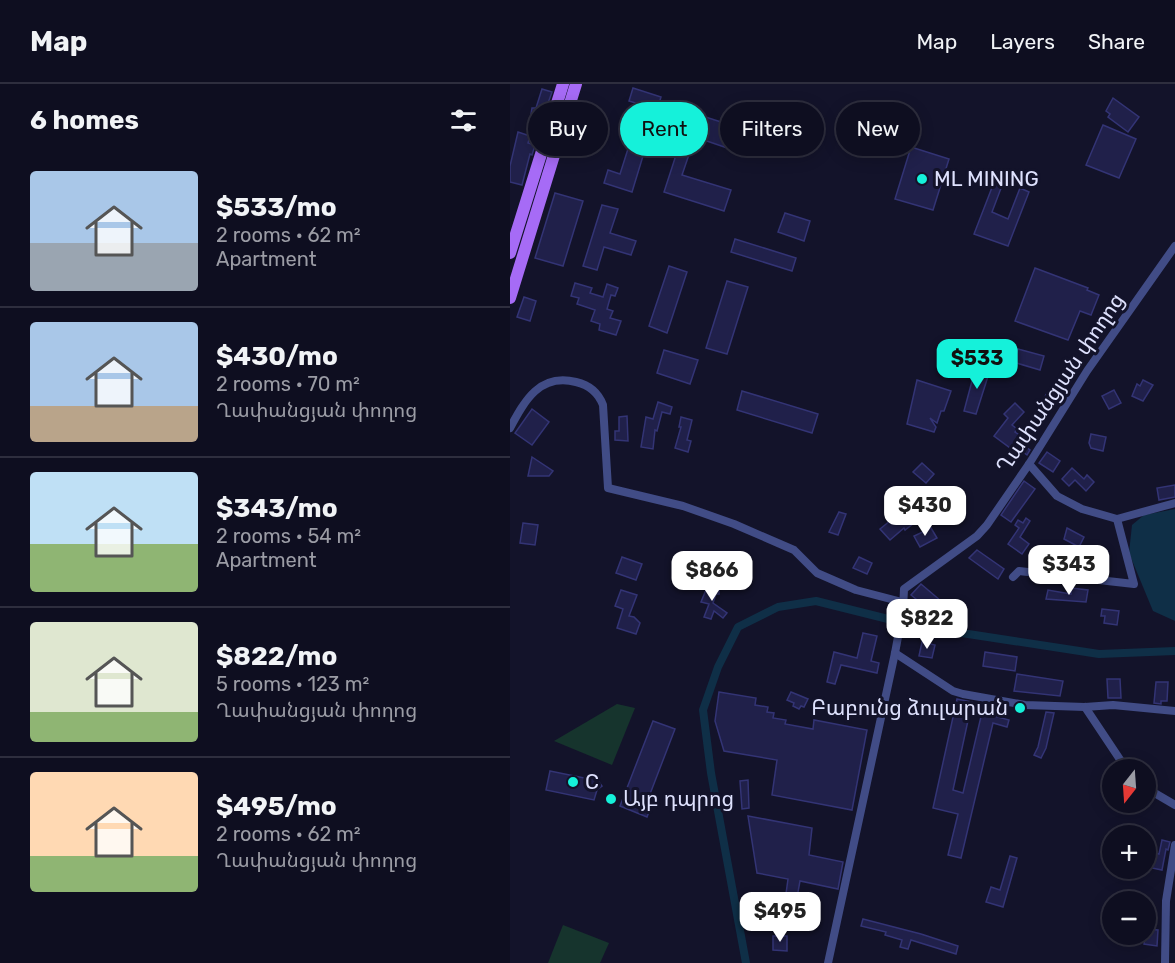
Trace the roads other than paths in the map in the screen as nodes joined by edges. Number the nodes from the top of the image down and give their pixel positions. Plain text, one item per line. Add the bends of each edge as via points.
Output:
1 (563, 84) edge
2 (576, 84) edge
3 (541, 177) junction
4 (1175, 246) edge
5 (510, 253) edge
6 (510, 298) edge
7 (510, 428) edge
8 (1029, 464) junction
9 (1175, 503) edge
10 (1117, 519) junction
11 (1013, 577) dead end
12 (902, 606) junction
13 (895, 653) junction
14 (1085, 707) junction
15 (1175, 711) edge
16 (1120, 759) edge
17 (1156, 794) edge
18 (1175, 805) edge
19 (1175, 845) edge
20 (1171, 902) edge
21 (828, 963) edge
22 (1165, 963) edge

1 - 3 main road
2 - 3 main road
3 - 5 main road
3 - 6 main road
4 - 8 street, Ղափանցյան փողոց via 1087,371
7 - 12 street via 519,411 550,380 585,384 599,394 603,405 608,488 683,506 734,524 794,550 817,573
8 - 10 street via 1057,496 1082,509
8 - 12 street, Ղափանցյան փողոց via 987,525 904,589
9 - 10 street
10 - 11 street via 1134,584 1020,571
12 - 13 street
13 - 14 street via 963,694 1024,705
13 - 21 street
14 - 15 street via 1113,705
14 - 16 street
17 - 18 street
19 - 20 street
20 - 22 street

